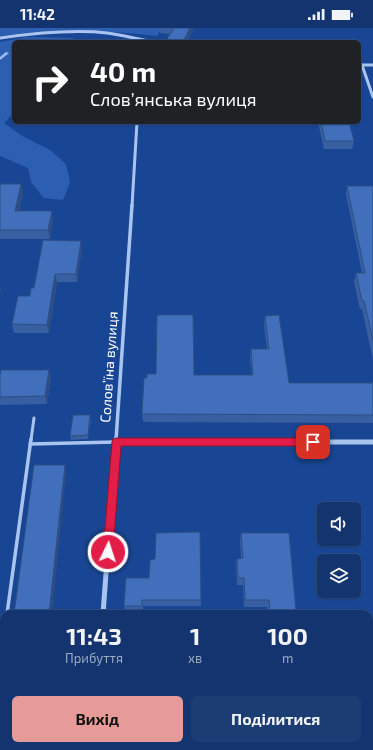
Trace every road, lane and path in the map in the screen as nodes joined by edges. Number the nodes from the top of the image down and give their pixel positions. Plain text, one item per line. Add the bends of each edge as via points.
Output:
1 (0, 38) edge
2 (138, 40) edge
3 (361, 65) edge
4 (373, 65) edge
5 (373, 97) edge
6 (137, 124) edge
7 (34, 418) dead end
8 (116, 442) junction
9 (373, 442) edge
10 (30, 444) junction
11 (8, 610) edge
12 (103, 610) edge

1 - 2 street via 28,34 74,33 120,35
3 - 4 street
3 - 5 street
6 - 8 street, Соловʼїна вулиця
7 - 10 lane
8 - 9 street
8 - 10 lane
8 - 12 street, Соловʼїна вулиця
10 - 11 lane

